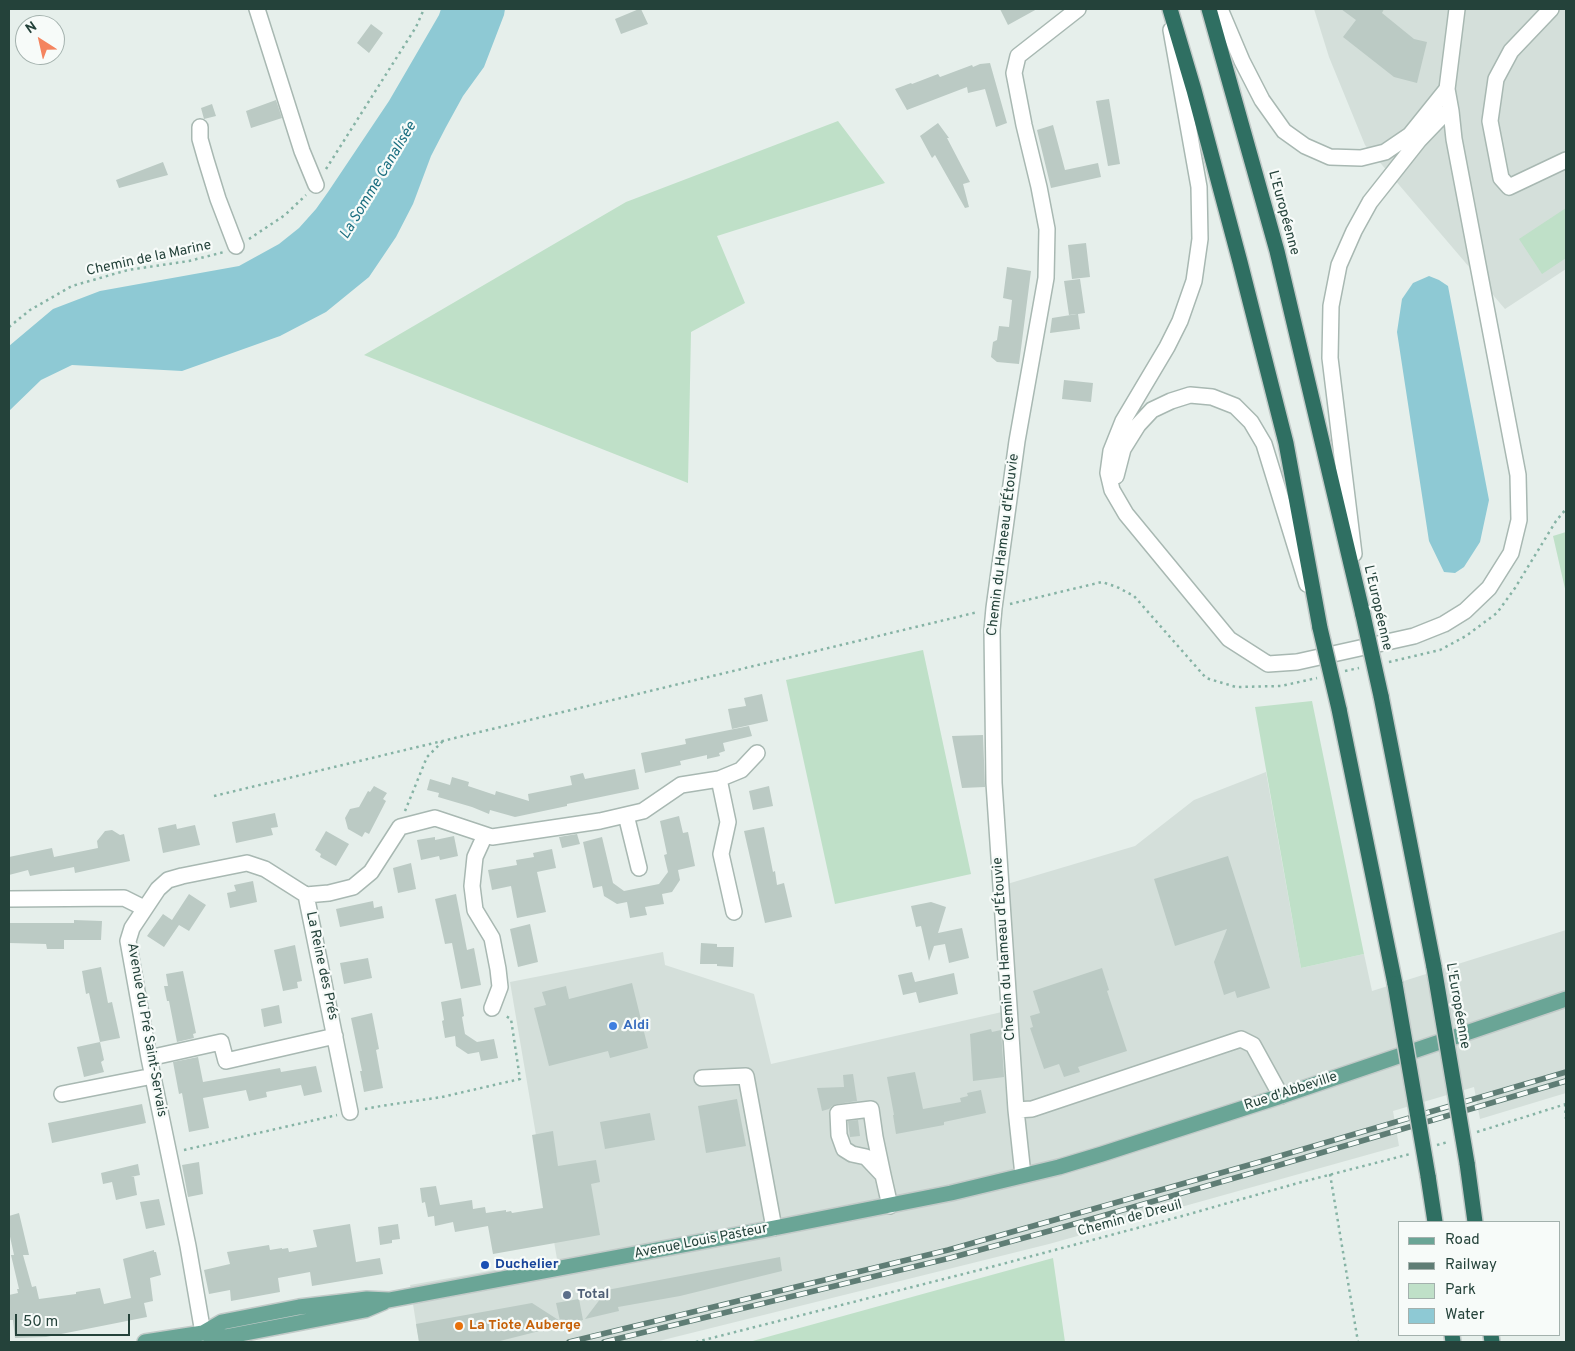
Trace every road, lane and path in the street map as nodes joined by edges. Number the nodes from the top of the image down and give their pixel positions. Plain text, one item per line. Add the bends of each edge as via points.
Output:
1 (257, 9) edge
2 (424, 9) edge
3 (1078, 9) edge
4 (1168, 9) edge
5 (1209, 9) edge
6 (1220, 9) edge
7 (1457, 9) edge
8 (1551, 9) edge
9 (1448, 89) junction
10 (1452, 110) junction
11 (200, 127) dead end
12 (1566, 160) edge
13 (316, 185) junction
14 (236, 246) junction
15 (9, 327) edge
16 (1112, 490) junction
17 (1566, 509) edge
18 (994, 608) junction
19 (1363, 615) junction
20 (1320, 628) junction
21 (1384, 663) dead end
22 (1365, 667) dead end
23 (1337, 673) dead end
24 (1319, 677) dead end
25 (444, 740) junction
26 (757, 753) dead end
27 (718, 779) junction
28 (214, 796) dead end
29 (626, 815) junction
30 (400, 827) junction
31 (486, 835) junction
32 (638, 868) dead end
33 (306, 895) junction
34 (9, 899) edge
35 (144, 908) junction
36 (734, 912) dead end
37 (1566, 999) edge
38 (492, 1008) joint
39 (336, 1036) junction
40 (149, 1058) junction
41 (153, 1076) junction
42 (702, 1078) dead end
43 (62, 1094) dead end
44 (1281, 1096) junction
45 (1566, 1104) edge
46 (1016, 1110) junction
47 (350, 1112) junction
48 (1566, 1119) edge
49 (1474, 1133) dead end
50 (1456, 1139) dead end
51 (1437, 1145) dead end
52 (1418, 1152) dead end
53 (169, 1153) junction
54 (1330, 1174) junction
55 (883, 1175) dead end
56 (1018, 1176) junction
57 (890, 1206) junction
58 (1435, 1221) edge
59 (1475, 1221) edge
60 (774, 1228) junction
61 (203, 1333) junction
62 (145, 1342) edge
63 (696, 1342) edge
64 (1358, 1342) edge

1 - 13 street
2 - 13 path, Chemin de la Marine via 416,27
3 - 18 street, Chemin du Hameau d'Étouvie via 1018,56 1014,72 1047,229 1046,278 1017,441
4 - 16 street via 1199,187 1200,239 1194,281 1180,321 1123,421 1111,451 1108,473
4 - 20 highway via 1194,90 1286,443
5 - 19 highway, L'Européenne via 1277,251
6 - 9 street via 1262,100 1284,131 1305,146 1330,157 1361,158 1385,152 1410,134
7 - 9 street
8 - 12 street via 1511,51 1496,79 1490,121 1501,178 1509,187
9 - 10 street
10 - 16 street via 1456,148 1518,475 1519,520 1511,553 1489,588 1465,611 1414,636 1297,662 1268,664 1229,639 1126,514
10 - 19 street via 1419,140 1370,202 1339,265 1331,306 1330,358
11 - 14 street via 206,160
13 - 14 path, Chemin de la Marine via 286,216
14 - 15 path, Chemin de la Marine via 189,261 128,270 72,286 30,310
16 - 20 street via 1123,449 1152,410 1190,395 1235,406 1251,422 1264,444
17 - 21 path via 1497,613 1440,650
18 - 24 path via 1102,582 1134,596 1206,678 1236,687 1281,686
18 - 25 path
18 - 46 street, Chemin du Hameau d'Étouvie via 994,783
19 - 59 highway, L'Européenne, bridge via 1434,966
20 - 58 highway, bridge via 1395,984
22 - 23 path
25 - 28 path
25 - 30 path via 428,757
26 - 27 street via 741,770
27 - 29 street via 681,786 643,811
27 - 36 street via 728,822 722,854
29 - 31 street via 521,833
29 - 32 street
30 - 31 street via 435,818
30 - 33 street via 371,872 353,887 329,894
31 - 38 street via 475,856 472,886 475,910 492,938 498,969 500,987
33 - 35 street, Avenue du Pré Saint-Servais via 265,869 247,864 168,880
33 - 39 street, La Reine des Prés
34 - 35 street via 124,898
35 - 40 street, Avenue du Pré Saint-Servais via 128,941
37 - 44 main road, Rue d'Abbeville
38 - 47 path via 511,1019 520,1079 442,1097
39 - 40 street, La Reine des Prés via 226,1060 221,1042
39 - 47 street, La Reine des Prés
40 - 41 street, Avenue du Pré Saint-Servais
41 - 43 street
41 - 53 street, Avenue du Pré Saint-Servais
42 - 60 street via 746,1076
44 - 46 street via 1253,1045 1241,1039 1032,1108
44 - 56 main road, Rue d'Abbeville via 1102,1154
45 - 48 path
45 - 49 path
46 - 56 street, Chemin du Hameau d'Étouvie
47 - 53 path
50 - 51 path
52 - 54 path, Chemin de Dreuil
53 - 61 street, Avenue du Pré Saint-Servais
54 - 63 path, Chemin de Dreuil via 991,1267
54 - 64 path
55 - 57 street
56 - 57 main road, Avenue Louis Pasteur
57 - 60 main road, Avenue Louis Pasteur
60 - 61 main road, Avenue Louis Pasteur via 389,1300 365,1310 225,1337
61 - 62 main road, Avenue Louis Pasteur

